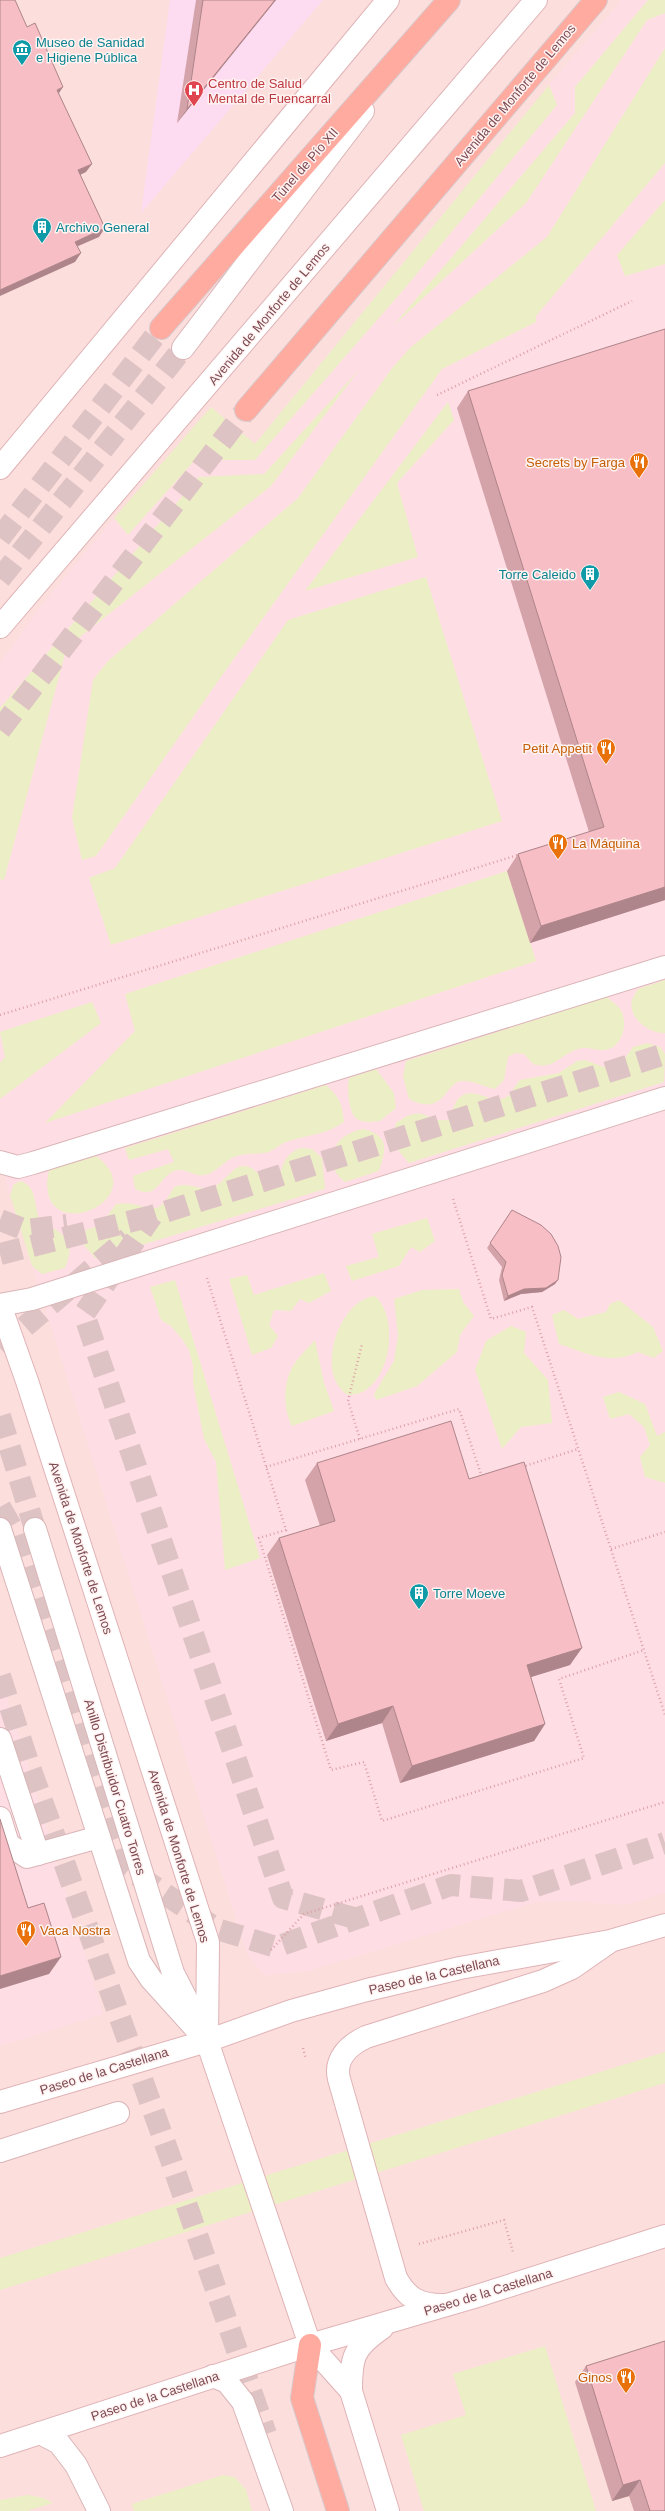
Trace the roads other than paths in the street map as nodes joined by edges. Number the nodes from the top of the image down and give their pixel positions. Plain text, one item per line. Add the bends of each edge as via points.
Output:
1 (388, 0) edge
2 (449, 0) edge
3 (536, 0) edge
4 (596, 0) edge
5 (430, 24) junction
6 (161, 328) tunnel mouth
7 (183, 348) tunnel mouth
8 (246, 410) tunnel mouth
9 (0, 468) edge
10 (0, 627) edge
11 (665, 967) edge
12 (665, 1098) edge
13 (0, 1162) edge
14 (0, 1305) edge
15 (0, 1529) edge
16 (35, 1529) tunnel mouth
17 (0, 1739) edge
18 (0, 1818) edge
19 (99, 1837) junction
20 (38, 1854) junction
21 (665, 1925) edge
22 (610, 1941) junction
23 (207, 2040) junction
24 (0, 2102) edge
25 (118, 2113) dead end
26 (0, 2151) edge
27 (665, 2236) edge
28 (447, 2305) junction
29 (392, 2321) junction
30 (310, 2346) junction
31 (213, 2376) junction
32 (351, 2391) junction
33 (40, 2433) junction
34 (0, 2446) edge
35 (99, 2511) edge
36 (282, 2511) edge
37 (338, 2511) edge
38 (388, 2511) edge

1 - 9 street
2 - 5 main road, Túnel de Pío XII
3 - 10 street, Avenida de Monforte de Lemos
4 - 8 main road, Avenida de Monforte de Lemos
5 - 6 main road, Túnel de Pío XII
5 - 7 street
11 - 13 street via 33,1163 18,1166
12 - 14 street via 39,1296
14 - 23 street, Avenida de Monforte de Lemos via 27,1381 208,1942
15 - 19 street
16 - 23 street, Anillo Distribuidor Cuatro Torres via 173,1973
17 - 20 street
18 - 20 street via 8,1844 27,1857
19 - 20 street
19 - 23 street via 139,1961 151,1979
21 - 22 street, Paseo de la Castellana
22 - 23 street, Paseo de la Castellana via 460,1968 375,1988 292,2011
22 - 28 street via 572,1968 543,1981 366,2037 350,2047 340,2060 339,2079 396,2278 410,2298 430,2305
23 - 24 street, Paseo de la Castellana
23 - 30 street
25 - 26 street
27 - 28 street, Paseo de la Castellana
28 - 29 street, Paseo de la Castellana
29 - 30 street, Paseo de la Castellana
29 - 32 street via 369,2337 355,2353 351,2365
30 - 31 street, Paseo de la Castellana
30 - 32 street
30 - 37 main road via 302,2398
31 - 33 street, Paseo de la Castellana
31 - 36 street via 227,2382 243,2402
32 - 38 street
33 - 34 street, Paseo de la Castellana
33 - 35 street via 60,2443 76,2465

